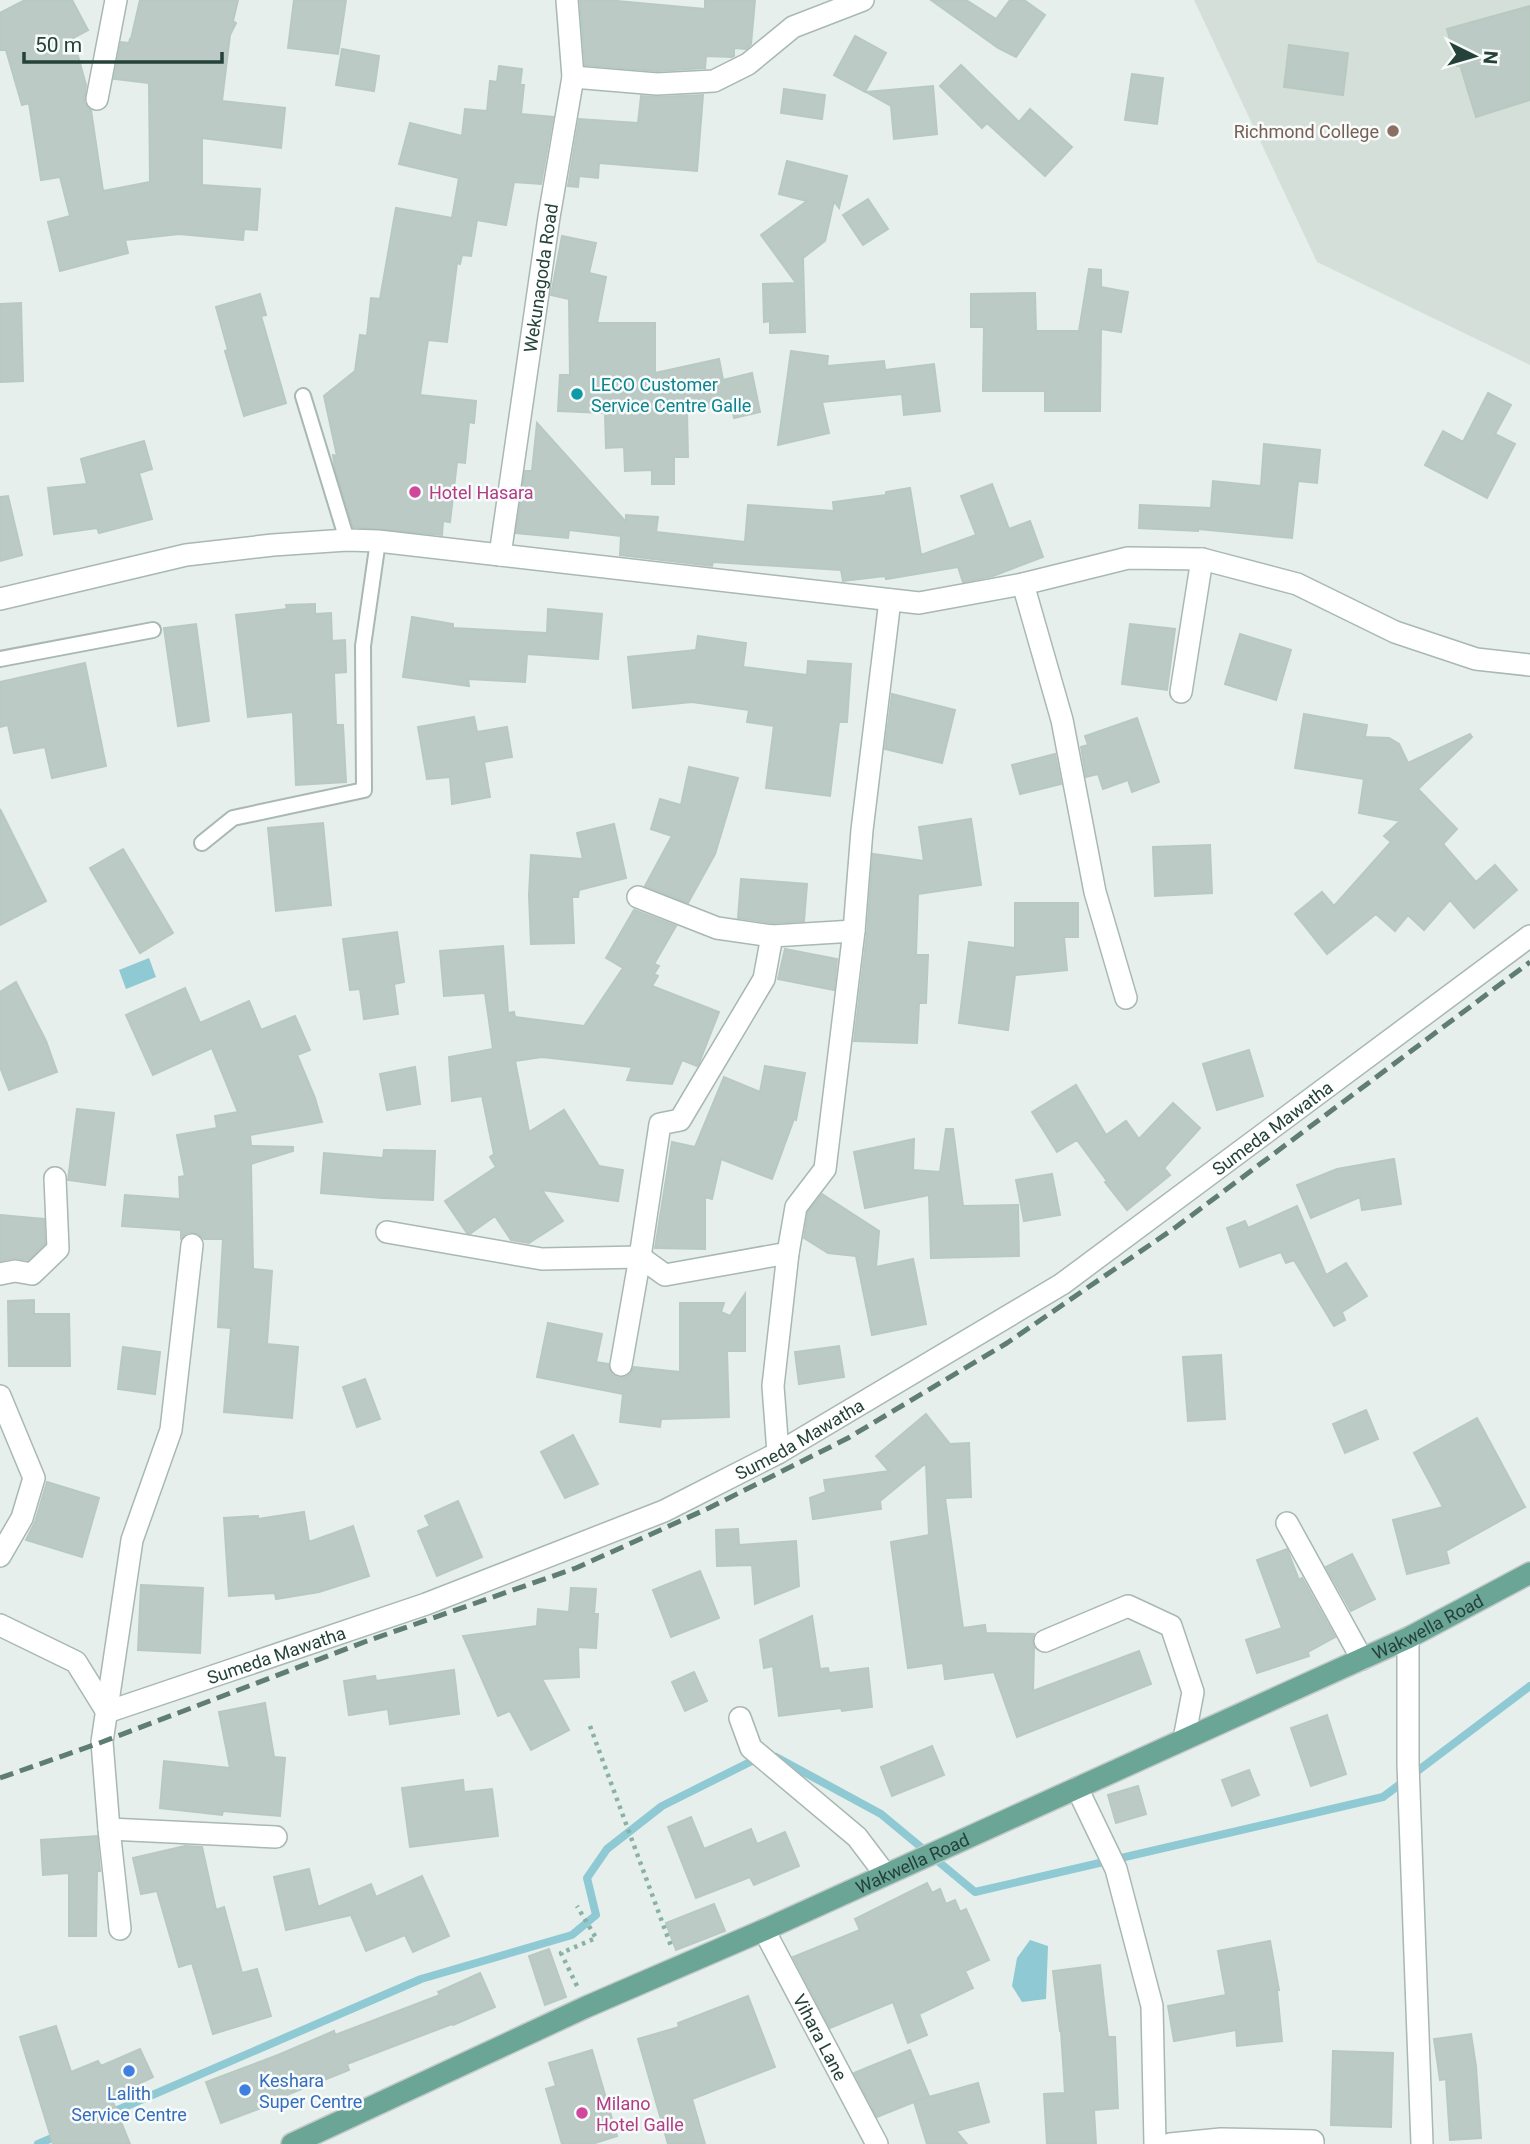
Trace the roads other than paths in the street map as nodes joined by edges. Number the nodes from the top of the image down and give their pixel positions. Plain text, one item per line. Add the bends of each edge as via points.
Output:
1 (116, 0) edge
2 (568, 0) edge
3 (863, 0) edge
4 (573, 77) junction
5 (97, 99) dead end
6 (303, 396) dead end
7 (347, 540) junction
8 (378, 541) junction
9 (500, 555) junction
10 (1202, 559) junction
11 (1023, 584) junction
12 (0, 599) edge
13 (890, 600) junction
14 (153, 630) dead end
15 (0, 659) edge
16 (1530, 665) edge
17 (1181, 692) dead end
18 (202, 844) dead end
19 (638, 897) dead end
20 (854, 931) junction
21 (772, 936) junction
22 (1530, 936) edge
23 (1126, 998) dead end
24 (55, 1178) dead end
25 (387, 1232) dead end
26 (192, 1245) dead end
27 (788, 1253) junction
28 (640, 1257) junction
29 (0, 1274) edge
30 (621, 1365) dead end
31 (0, 1396) edge
32 (778, 1453) junction
33 (1287, 1523) dead end
34 (0, 1556) edge
35 (1530, 1573) edge
36 (0, 1625) edge
37 (1408, 1638) junction
38 (1045, 1641) dead end
39 (1362, 1659) junction
40 (107, 1713) junction
41 (740, 1718) dead end
42 (1184, 1739) junction
43 (1077, 1788) junction
44 (109, 1829) junction
45 (276, 1837) dead end
46 (885, 1874) junction
47 (120, 1929) dead end
48 (764, 1930) junction
49 (292, 2144) edge
50 (877, 2144) edge
51 (1155, 2144) edge
52 (1170, 2144) edge
53 (1313, 2144) edge
54 (1422, 2144) edge

1 - 5 street
2 - 4 street, Wekunagoda Road
3 - 4 street via 793,27 748,64 714,81 657,84
4 - 9 street, Wekunagoda Road
6 - 7 lane
7 - 8 street
7 - 12 street via 186,555
8 - 9 street
8 - 18 lane via 363,646 365,790 233,818
9 - 13 street
10 - 11 street via 1128,558
10 - 16 street via 1297,584 1395,632 1476,659
10 - 17 street
11 - 13 street via 919,603
11 - 23 street via 1062,720 1095,891
13 - 20 street
14 - 15 lane
19 - 21 street via 717,928
20 - 21 street
20 - 27 street via 825,1169 796,1207
21 - 28 street via 764,979 680,1120 660,1124
22 - 32 street, Sumeda Mawatha via 1062,1284
24 - 29 street via 58,1249 32,1274
25 - 28 street via 541,1259
26 - 40 street via 171,1430 132,1539
27 - 28 street via 665,1275
27 - 32 street via 773,1386
28 - 30 street
31 - 34 street via 34,1478 22,1518
32 - 40 street, Sumeda Mawatha via 664,1511 426,1604
33 - 39 street
35 - 37 main road, Wakwella Road
36 - 40 street via 76,1662
37 - 39 main road, Wakwella Road
37 - 54 street
38 - 42 street via 1128,1606 1171,1626 1193,1692
39 - 42 main road, Wakwella Road
40 - 44 street via 102,1742
41 - 46 street via 751,1748 857,1837
42 - 43 main road, Wakwella Road
43 - 46 main road, Wakwella Road
43 - 51 street via 1116,1869 1152,2006
44 - 45 street
44 - 47 street
46 - 48 main road, Wakwella Road
48 - 49 main road, Wakwella Road
48 - 50 street, Vihara Lane
52 - 53 street via 1221,2139

